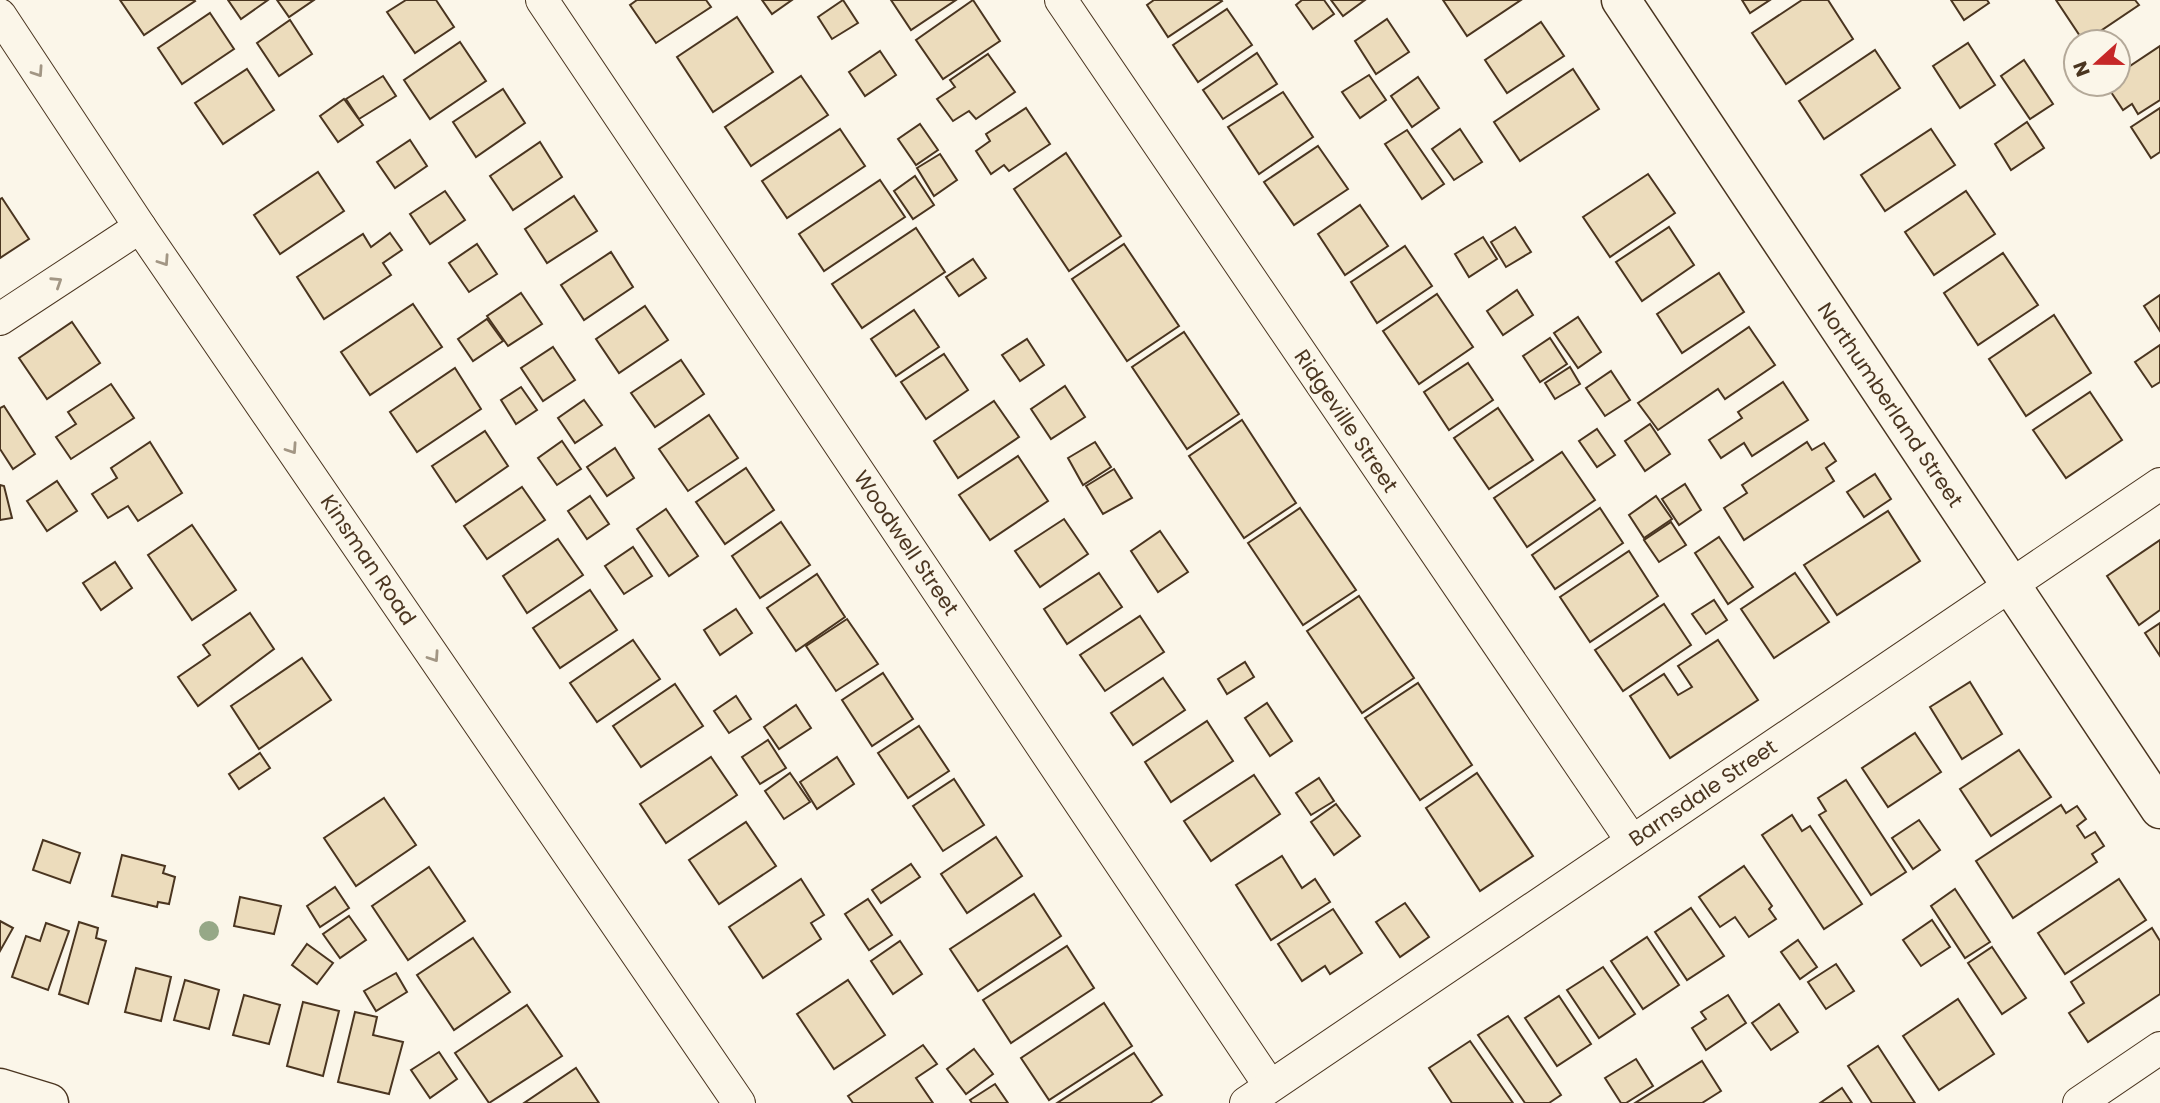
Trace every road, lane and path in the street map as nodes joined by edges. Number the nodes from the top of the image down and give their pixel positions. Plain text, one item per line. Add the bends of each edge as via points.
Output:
1 (542, 0) edge
2 (1061, 0) edge
3 (1620, 0) edge
4 (0, 15) edge
5 (140, 227) junction
6 (0, 319) edge
7 (2160, 484) edge
8 (2010, 585) junction
9 (2160, 809) edge
10 (1632, 841) junction
11 (2160, 1048) edge
12 (0, 1088) edge
13 (1258, 1095) edge
14 (49, 1103) edge
15 (739, 1103) edge
16 (2079, 1103) edge

1 - 13 street, Woodwell Street
2 - 10 street, Ridgeville Street
3 - 8 street, Northumberland Street
4 -> 5 street, Kinsman Road
6 -> 5 street
5 -> 15 street, Kinsman Road
7 - 8 street, Barnsdale Street
8 - 9 street, Northumberland Street
8 - 10 street, Barnsdale Street
10 - 13 street, Barnsdale Street
11 - 16 street
12 - 14 street

